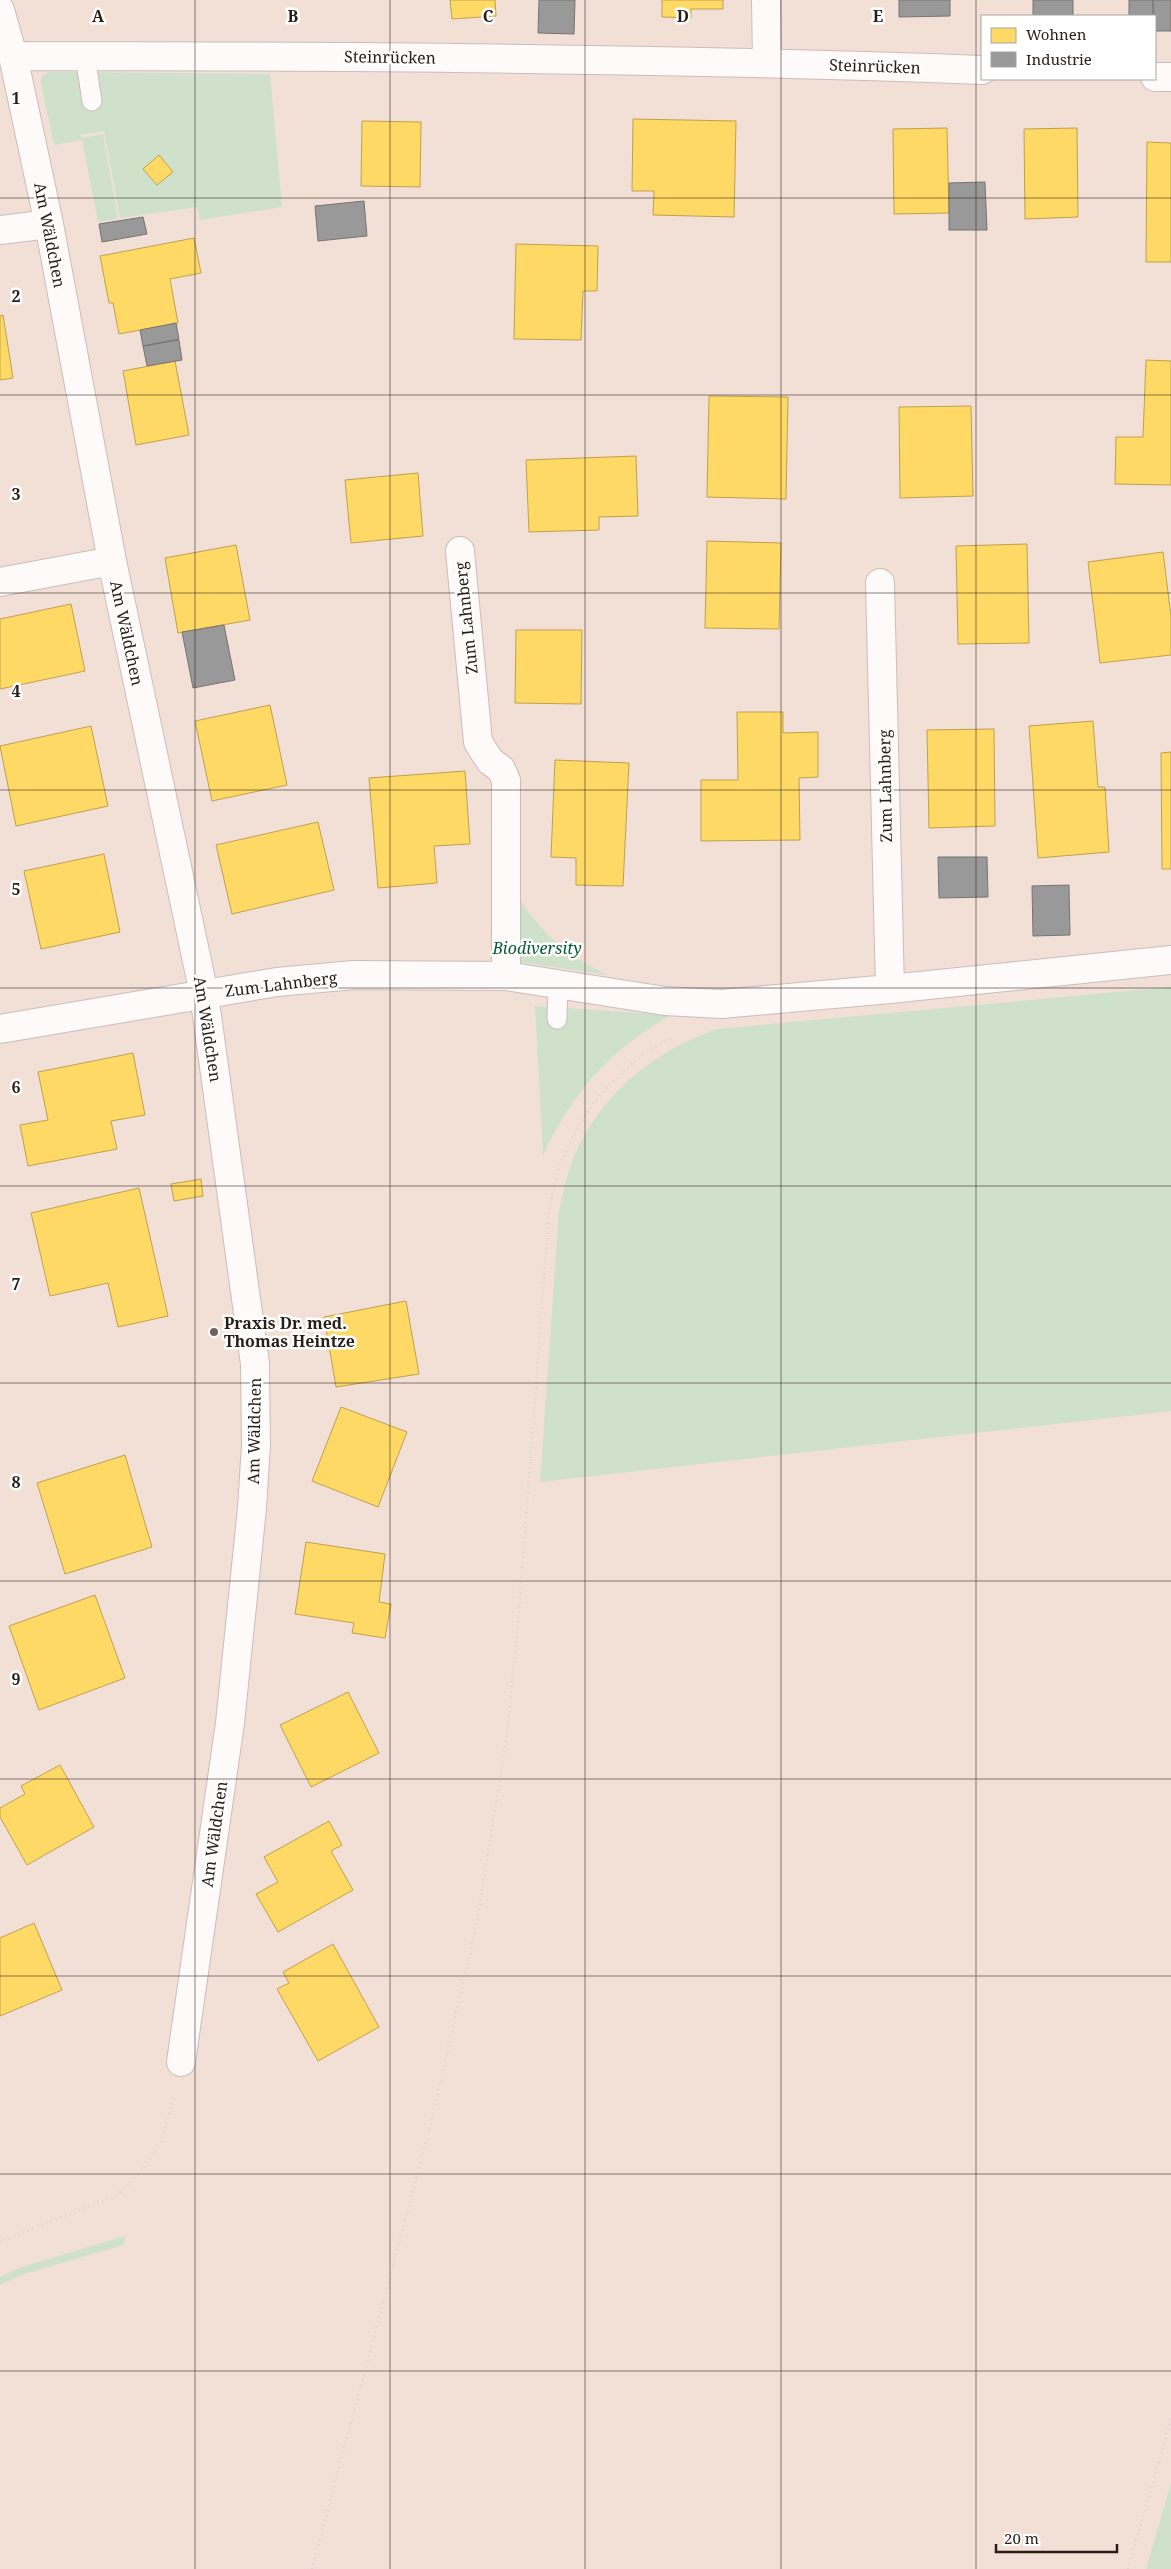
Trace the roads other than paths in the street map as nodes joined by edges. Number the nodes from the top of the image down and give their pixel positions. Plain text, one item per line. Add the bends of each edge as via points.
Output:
1 (766, 0) edge
2 (0, 10) edge
3 (12, 56) junction
4 (85, 56) junction
5 (767, 62) junction
6 (981, 70) edge
7 (1156, 77) edge
8 (1171, 77) edge
9 (92, 101) dead end
10 (49, 224) junction
11 (0, 230) edge
12 (460, 551) dead end
13 (112, 561) junction
14 (0, 582) edge
15 (880, 583) dead end
16 (1171, 960) edge
17 (506, 976) junction
18 (558, 982) junction
19 (890, 989) junction
20 (204, 994) junction
21 (557, 1019) dead end
22 (0, 1029) edge
23 (182, 2062) road end

1 - 5 street
2 - 3 street, Am Wäldchen
3 - 4 street, Steinrücken
3 - 10 street, Am Wäldchen
4 - 5 street, Steinrücken via 379,56
4 - 9 lane
5 - 6 street, Steinrücken
7 - 8 street
10 - 11 street
10 - 13 street, Am Wäldchen
12 - 17 street, Zum Lahnberg via 478,742 506,780
13 - 14 street
13 - 20 street, Am Wäldchen
15 - 19 street, Zum Lahnberg
16 - 19 street, Zum Lahnberg
17 - 18 street, Zum Lahnberg
17 - 20 street, Zum Lahnberg via 354,975 277,982
18 - 19 street, Zum Lahnberg via 665,1001 721,1004
18 - 21 lane
20 - 22 street, Zum Lahnberg
20 - 23 street, Am Wäldchen via 255,1364 256,1445 230,1723

